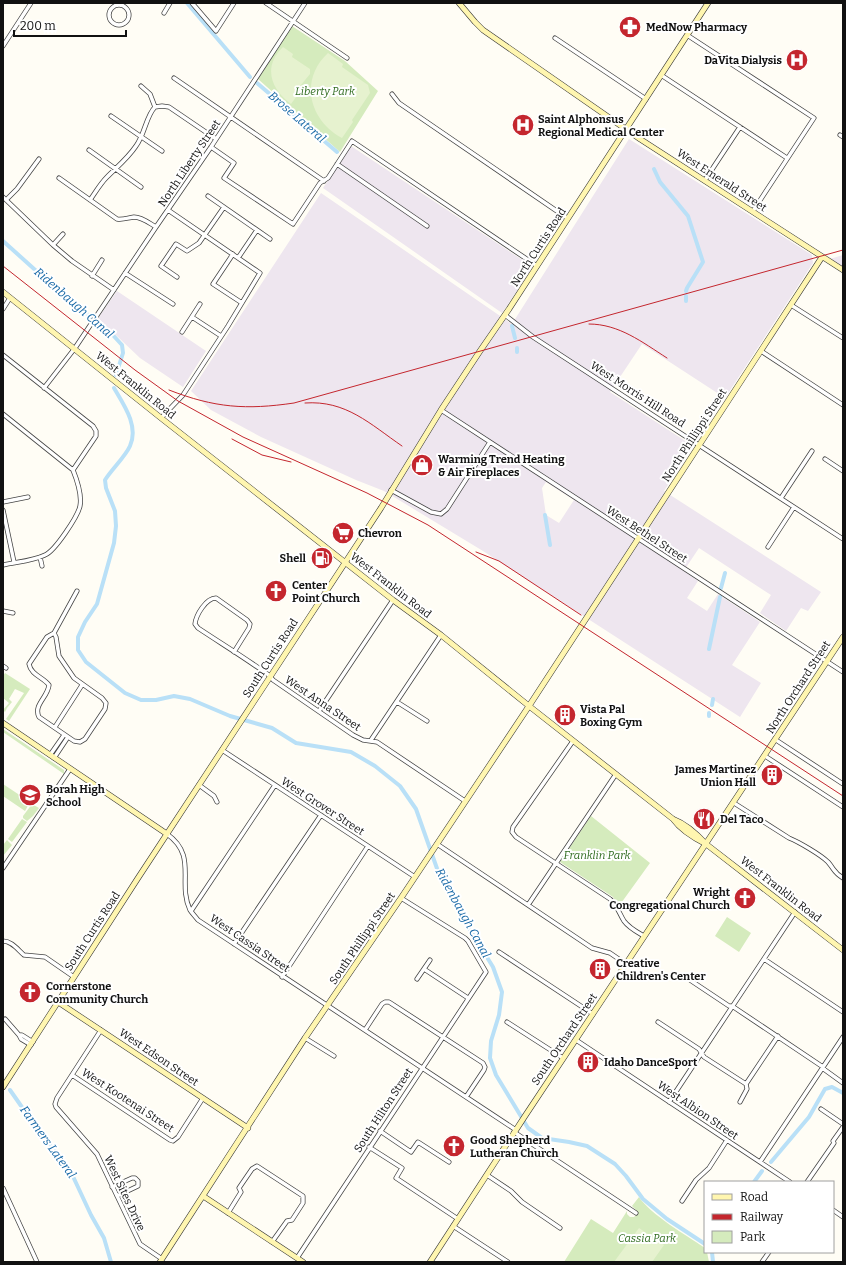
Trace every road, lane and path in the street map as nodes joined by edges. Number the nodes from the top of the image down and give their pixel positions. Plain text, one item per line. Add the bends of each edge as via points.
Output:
1 (31, 3) edge
2 (170, 3) edge
3 (192, 3) edge
4 (234, 3) edge
5 (266, 3) edge
6 (305, 3) edge
7 (459, 3) edge
8 (708, 3) edge
9 (109, 4) edge
10 (113, 7) junction
11 (164, 13) dead end
12 (293, 21) junction
13 (687, 35) junction
14 (555, 38) dead end
15 (3, 46) edge
16 (347, 58) dead end
17 (661, 75) junction
18 (174, 78) dead end
19 (141, 86) dead end
20 (392, 94) dead end
21 (646, 99) junction
22 (156, 107) junction
23 (111, 116) dead end
24 (231, 117) junction
25 (740, 127) junction
26 (626, 130) junction
27 (142, 137) junction
28 (216, 139) junction
29 (212, 147) junction
30 (89, 150) dead end
31 (162, 151) dead end
32 (788, 158) junction
33 (39, 159) dead end
34 (336, 164) junction
35 (116, 169) junction
36 (59, 178) dead end
37 (705, 180) junction
38 (324, 181) junction
39 (141, 187) dead end
40 (208, 196) dead end
41 (4, 198) edge
42 (90, 200) junction
43 (224, 207) junction
44 (168, 210) junction
45 (753, 211) junction
46 (567, 218) junction
47 (427, 226) dead end
48 (156, 227) junction
49 (257, 230) junction
50 (63, 234) dead end
51 (205, 235) junction
52 (270, 239) dead end
53 (53, 244) junction
54 (233, 254) junction
55 (822, 257) junction
56 (238, 258) junction
57 (102, 260) dead end
58 (537, 266) junction
59 (843, 270) edge
60 (125, 273) junction
61 (92, 276) junction
62 (177, 277) dead end
63 (114, 290) junction
64 (3, 292) edge
65 (10, 298) junction
66 (242, 303) junction
67 (173, 304) dead end
68 (200, 304) dead end
69 (791, 305) junction
70 (3, 309) edge
71 (505, 315) junction
72 (192, 316) junction
73 (182, 332) dead end
74 (221, 336) junction
75 (843, 338) edge
76 (75, 348) junction
77 (761, 351) junction
78 (3, 356) edge
79 (44, 388) junction
80 (843, 405) edge
81 (441, 410) junction
82 (3, 414) edge
83 (161, 418) junction
84 (490, 442) junction
85 (699, 444) junction
86 (812, 451) dead end
87 (825, 459) dead end
88 (73, 470) junction
89 (843, 471) edge
90 (391, 490) junction
91 (28, 497) dead end
92 (781, 498) junction
93 (385, 501) joint
94 (3, 502) edge
95 (794, 506) junction
96 (3, 510) edge
97 (638, 538) junction
98 (843, 539) edge
99 (768, 547) dead end
100 (40, 557) junction
101 (14, 562) junction
102 (345, 562) junction
103 (3, 564) edge
104 (42, 566) dead end
105 (77, 592) dead end
106 (394, 600) junction
107 (3, 611) edge
108 (13, 613) dead end
109 (582, 624) joint
110 (54, 633) junction
111 (441, 635) junction
112 (843, 637) edge
113 (234, 652) junction
114 (827, 661) junction
115 (843, 672) edge
116 (270, 676) junction
117 (82, 685) junction
118 (397, 702) junction
119 (528, 706) junction
120 (318, 711) junction
121 (427, 721) dead end
122 (3, 723) edge
123 (55, 727) junction
124 (66, 736) junction
125 (371, 740) junction
126 (776, 740) junction
127 (573, 741) junction
128 (770, 748) joint
129 (222, 750) junction
130 (52, 756) junction
131 (766, 756) junction
132 (70, 769) junction
133 (616, 774) junction
134 (843, 784) edge
135 (199, 785) junction
136 (275, 785) junction
137 (465, 801) junction
138 (217, 802) dead end
139 (734, 803) junction
140 (843, 807) edge
141 (321, 815) junction
142 (167, 834) junction
143 (706, 844) junction
144 (368, 846) junction
145 (435, 846) junction
146 (556, 863) junction
147 (3, 868) edge
148 (415, 877) junction
149 (843, 878) edge
150 (402, 898) junction
151 (528, 905) junction
152 (190, 911) junction
153 (795, 912) junction
154 (644, 936) junction
155 (3, 941) edge
156 (234, 944) junction
157 (843, 950) edge
158 (500, 952) dead end
159 (764, 959) junction
160 (430, 960) dead end
161 (626, 964) junction
162 (424, 969) junction
163 (282, 976) junction
164 (684, 976) dead end
165 (74, 977) junction
166 (417, 979) dead end
167 (468, 998) junction
168 (58, 1002) junction
169 (328, 1006) junction
170 (732, 1006) junction
171 (843, 1012) edge
172 (593, 1014) junction
173 (5, 1019) dead end
174 (507, 1022) dead end
175 (658, 1022) dead end
176 (101, 1030) junction
177 (365, 1030) junction
178 (778, 1036) junction
179 (443, 1037) junction
180 (843, 1037) edge
181 (305, 1038) junction
182 (576, 1040) junction
183 (32, 1043) junction
184 (702, 1053) junction
185 (334, 1056) dead end
186 (563, 1058) junction
187 (823, 1067) junction
188 (422, 1068) junction
189 (72, 1076) junction
190 (843, 1083) edge
191 (746, 1084) junction
192 (3, 1087) edge
193 (466, 1097) junction
194 (203, 1098) junction
195 (669, 1102) junction
196 (740, 1102) dead end
197 (821, 1109) dead end
198 (843, 1125) edge
199 (248, 1128) junction
200 (380, 1131) junction
201 (515, 1131) junction
202 (727, 1140) junction
203 (370, 1147) junction
204 (449, 1162) dead end
205 (760, 1162) junction
206 (486, 1175) junction
207 (788, 1181) edge
208 (808, 1181) edge
209 (112, 1187) junction
210 (3, 1188) edge
211 (117, 1196) junction
212 (203, 1196) junction
213 (682, 1201) dead end
214 (834, 1211) edge
215 (228, 1213) junction
216 (636, 1213) dead end
217 (843, 1217) edge
218 (458, 1219) junction
219 (453, 1226) junction
220 (560, 1228) dead end
221 (272, 1242) junction
222 (767, 1253) edge
223 (297, 1258) junction
224 (161, 1260) edge
225 (37, 1262) edge
226 (303, 1262) edge
227 (430, 1262) edge
228 (508, 1262) edge
229 (762, 1262) edge

1 - 15 street
2 - 11 street
3 - 4 street via 216,31
5 - 12 street
6 - 12 street, North Liberty Street
7 - 26 main road, West Emerald Street via 483,30
8 - 13 main road, North Curtis Road
9 - 10 street
10 - 10 street via 110,12 112,21 117,24 126,22 129,16 126,7
12 - 16 street
12 - 24 street, North Liberty Street
13 - 17 main road, North Curtis Road
13 - 32 street via 814,118
14 - 21 street
17 - 21 main road, North Curtis Road
17 - 25 street
18 - 24 street
19 - 22 street via 150,94
20 - 46 street via 399,104
21 - 26 main road, North Curtis Road
22 - 27 street via 149,115
22 - 28 street via 169,107
23 - 27 street
24 - 28 street, North Liberty Street
24 - 38 street
25 - 32 street
25 - 37 street
26 - 37 main road, West Emerald Street
26 - 46 main road, North Curtis Road
27 - 31 street
27 - 35 street via 131,154
28 - 29 street, North Liberty Street
29 - 38 street via 234,163 224,178 293,224 320,183
29 - 44 street, North Liberty Street
30 - 35 street
32 - 45 street
33 - 41 street via 17,188
34 - 38 street
34 - 47 street
34 - 58 street via 352,141
35 - 39 street
35 - 42 street
36 - 42 street
37 - 45 main road, West Emerald Street
40 - 43 street
41 - 53 street
42 - 48 street via 117,219 141,218
43 - 49 street
43 - 51 street
44 - 48 street, North Liberty Street
44 - 51 street
45 - 55 main road, West Emerald Street
46 - 58 main road, North Curtis Road
48 - 60 street, North Liberty Street
49 - 52 street
49 - 56 street
50 - 53 street
51 - 54 street
51 - 62 street via 187,251 176,244 162,266
53 - 61 street
54 - 56 street
54 - 66 street via 213,284
55 - 59 main road, West Emerald Street
55 - 69 main road, North Phillippi Street
56 - 66 street via 260,273
57 - 61 street
58 - 71 main road, North Curtis Road
60 - 63 street, North Liberty Street
60 - 67 street
61 - 63 street
63 - 76 street, North Liberty Street
64 - 65 main road, West Franklin Road
65 - 70 street
65 - 76 main road, West Franklin Road
66 - 74 street
68 - 72 street
69 - 75 street
69 - 77 main road, North Phillippi Street
71 - 81 main road, North Curtis Road
71 - 85 street, West Morris Hill Road via 533,337
72 - 73 street
72 - 74 street
74 - 83 street via 183,395
76 - 79 street, North Liberty Street
76 - 83 main road, West Franklin Road
77 - 80 street
77 - 85 main road, North Phillippi Street
78 - 79 street
79 - 88 street via 96,431 96,436
81 - 84 street, West Bethel Street
81 - 90 main road, North Curtis Road
82 - 88 street
83 - 102 main road, West Franklin Road
84 - 90 street via 447,509 441,514 431,512
84 - 97 street, West Bethel Street
85 - 92 street, West Morris Hill Road
85 - 97 main road, North Phillippi Street
86 - 92 street
87 - 89 street
88 - 100 street via 80,498 78,512 55,548
90 - 93 main road, North Curtis Road
91 - 94 street
92 - 95 street, West Morris Hill Road
93 - 102 main road, South Curtis Road
95 - 98 street, West Morris Hill Road
95 - 99 street
96 - 101 street
97 - 109 main road, North Phillippi Street
97 - 114 street, West Bethel Street
100 - 101 street
100 - 104 street
101 - 103 street
102 - 106 main road, West Franklin Road
102 - 116 main road, South Curtis Road
105 - 110 street
106 - 111 main road, West Franklin Road
106 - 120 street
107 - 108 street
109 - 119 main road, South Phillippi Street
110 - 117 street via 59,656
110 - 123 street via 46,637 29,664 31,670 49,685 38,707 38,714
111 - 118 street
111 - 119 main road, West Franklin Road
112 - 114 main road, North Orchard Street
113 - 113 street, West Anna Street via 250,624 216,598 212,598 195,624
113 - 116 street, West Anna Street
114 - 115 street, West Bethel Street
114 - 126 main road, North Orchard Street
116 - 120 street, West Anna Street
116 - 129 main road, South Curtis Road
117 - 123 street
117 - 124 street via 102,698 106,704 85,739 78,742
118 - 121 street
118 - 125 street
119 - 127 main road, West Franklin Road
119 - 137 main road, South Phillippi Street
120 - 125 street, West Anna Street via 363,740
122 - 130 main road
123 - 124 street
124 - 130 street
125 - 137 street, West Anna Street
126 - 128 main road, North Orchard Street
126 - 134 street
127 - 133 main road, West Franklin Road
127 - 146 street via 512,832
128 - 131 main road, South Orchard Street
129 - 135 main road, South Curtis Road
129 - 136 street, West Grover Street
130 - 132 main road
131 - 139 main road, South Orchard Street
131 - 140 street
132 - 142 main road
132 - 147 street
133 - 143 main road, West Franklin Road via 673,819 698,835
133 - 146 street
135 - 138 street via 214,796
135 - 142 main road, South Curtis Road
136 - 141 street, West Grover Street
136 - 152 street
137 - 145 main road, South Phillippi Street
139 - 143 main road, South Orchard Street
139 - 149 street via 797,841 827,862 834,872
141 - 144 street, West Grover Street
141 - 156 street
142 - 152 street via 182,851 186,898
142 - 165 main road, South Curtis Road
143 - 153 main road, West Franklin Road
143 - 154 main road, South Orchard Street
144 - 148 street, West Grover Street
144 - 163 street
145 - 148 main road, South Phillippi Street
145 - 151 street
146 - 151 street
146 - 154 street via 610,899 625,922
148 - 150 main road, South Phillippi Street
150 - 167 street, South Hilton Street via 468,941 486,972
150 - 169 main road, South Phillippi Street
151 - 161 street via 592,948 610,953
152 - 156 street, West Cassia Street via 198,920
153 - 157 main road, West Franklin Road
153 - 159 street
154 - 161 main road, South Orchard Street
155 - 165 street via 18,948 24,955 45,957
156 - 163 street, West Cassia Street
158 - 172 street
159 - 170 street
159 - 171 street
160 - 162 street
161 - 172 main road, South Orchard Street
162 - 166 street
162 - 167 street
163 - 169 street, West Cassia Street
164 - 170 street via 728,1006
165 - 168 main road, South Curtis Road
167 - 179 street, South Hilton Street
168 - 176 main road, West Edson Street
168 - 183 main road, South Curtis Road
169 - 177 street, West Cassia Street
169 - 181 main road, South Phillippi Street
170 - 178 street
170 - 184 street
172 - 182 main road, South Orchard Street
173 - 183 street via 21,1039
174 - 186 street
175 - 184 street
176 - 189 street, West Sites Drive
176 - 194 main road, West Edson Street
177 - 179 street via 382,1004 389,1002
177 - 188 street, West Cassia Street
178 - 187 street
178 - 191 street
179 - 188 street, South Hilton Street
179 - 193 street via 483,1063 485,1067
180 - 187 street
181 - 185 street
181 - 199 main road, South Phillippi Street
182 - 186 main road, South Orchard Street
182 - 195 street, West Albion Street
183 - 192 main road, South Curtis Road
184 - 191 street via 704,1057
184 - 195 street
186 - 201 main road, South Orchard Street
187 - 190 street
187 - 205 street
188 - 193 street, West Cassia Street
188 - 200 street, South Hilton Street
189 - 194 street, West Kootenai Street via 173,1141
189 - 209 street, West Sites Drive via 57,1098 56,1107 96,1153
191 - 196 street via 747,1089
193 - 201 street, West Cassia Street
194 - 199 main road, West Edson Street
195 - 202 street, West Albion Street
197 - 198 street
198 - 208 street
199 - 212 main road, South Phillippi Street
200 - 203 street, South Hilton Street
200 - 204 street via 411,1152 418,1142
201 - 206 main road, South Orchard Street
201 - 216 street, West Cassia Street
202 - 205 street, West Albion Street
202 - 213 street via 709,1168 696,1180
203 - 218 street via 402,1168 396,1178
203 - 223 street, South Hilton Street
205 - 207 street, West Albion Street
206 - 218 main road, South Orchard Street
206 - 220 street
209 - 211 street, West Sites Drive
209 - 211 street via 132,1178 138,1181 138,1186
210 - 225 street
211 - 224 street, West Sites Drive via 139,1243
212 - 215 main road
212 - 224 main road, South Phillippi Street
214 - 217 street
215 - 221 main road
215 - 221 street via 242,1192 239,1188 257,1166 303,1196 303,1204
218 - 219 main road, South Orchard Street
219 - 227 main road, South Orchard Street
219 - 228 street
221 - 223 main road
222 - 229 street
223 - 226 main road

